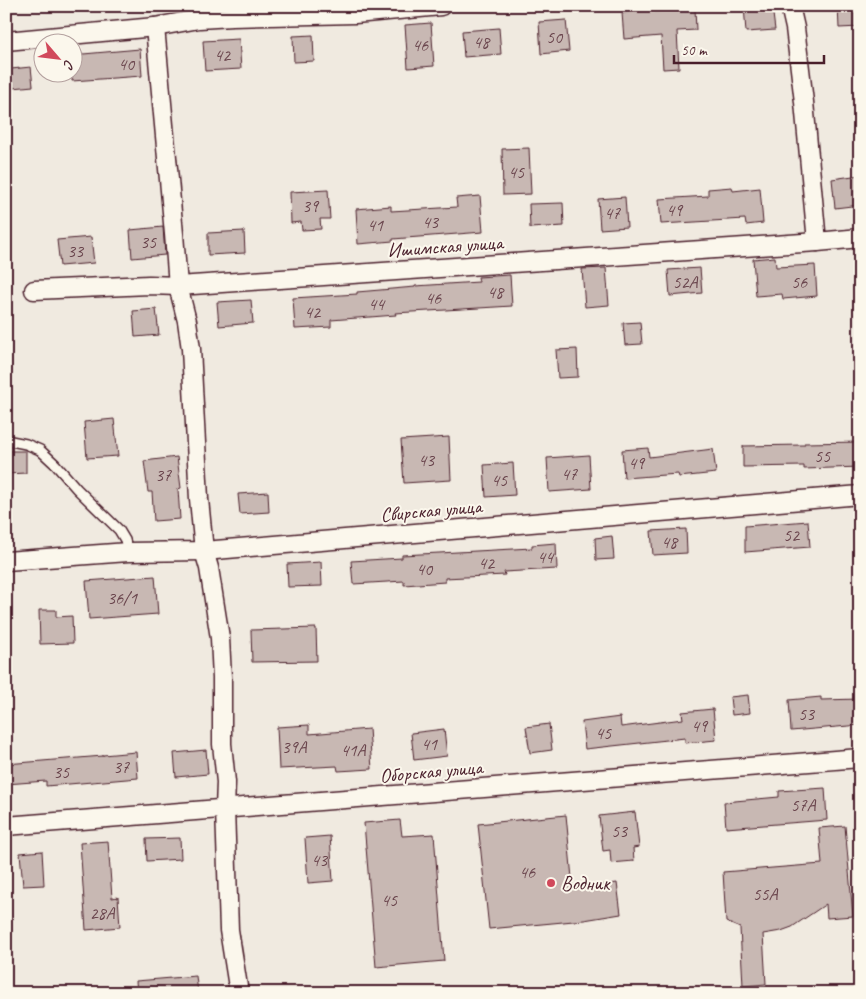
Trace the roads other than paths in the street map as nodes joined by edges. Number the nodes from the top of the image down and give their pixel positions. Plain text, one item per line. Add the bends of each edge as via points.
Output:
1 (441, 6) edge
2 (790, 6) edge
3 (156, 27) junction
4 (6, 41) edge
5 (860, 238) edge
6 (817, 242) junction
7 (178, 286) junction
8 (34, 290) dead end
9 (6, 440) edge
10 (860, 495) edge
11 (204, 551) junction
12 (128, 552) junction
13 (6, 561) edge
14 (860, 758) edge
15 (225, 809) junction
16 (6, 826) edge
17 (239, 993) edge

1 - 3 street via 355,14 199,19
2 - 6 street via 804,102
3 - 4 street
3 - 7 street
5 - 6 street, Ишимская улица
6 - 7 street, Ишимская улица
7 - 8 street, Ишимская улица
7 - 11 street via 191,349
9 - 12 lane via 40,450 119,530
10 - 11 street, Свирская улица
11 - 12 street, Свирская улица
11 - 15 street via 210,568 220,638
12 - 13 street, Свирская улица
14 - 15 street, Оборская улица
15 - 16 street, Оборская улица
15 - 17 street via 229,930

